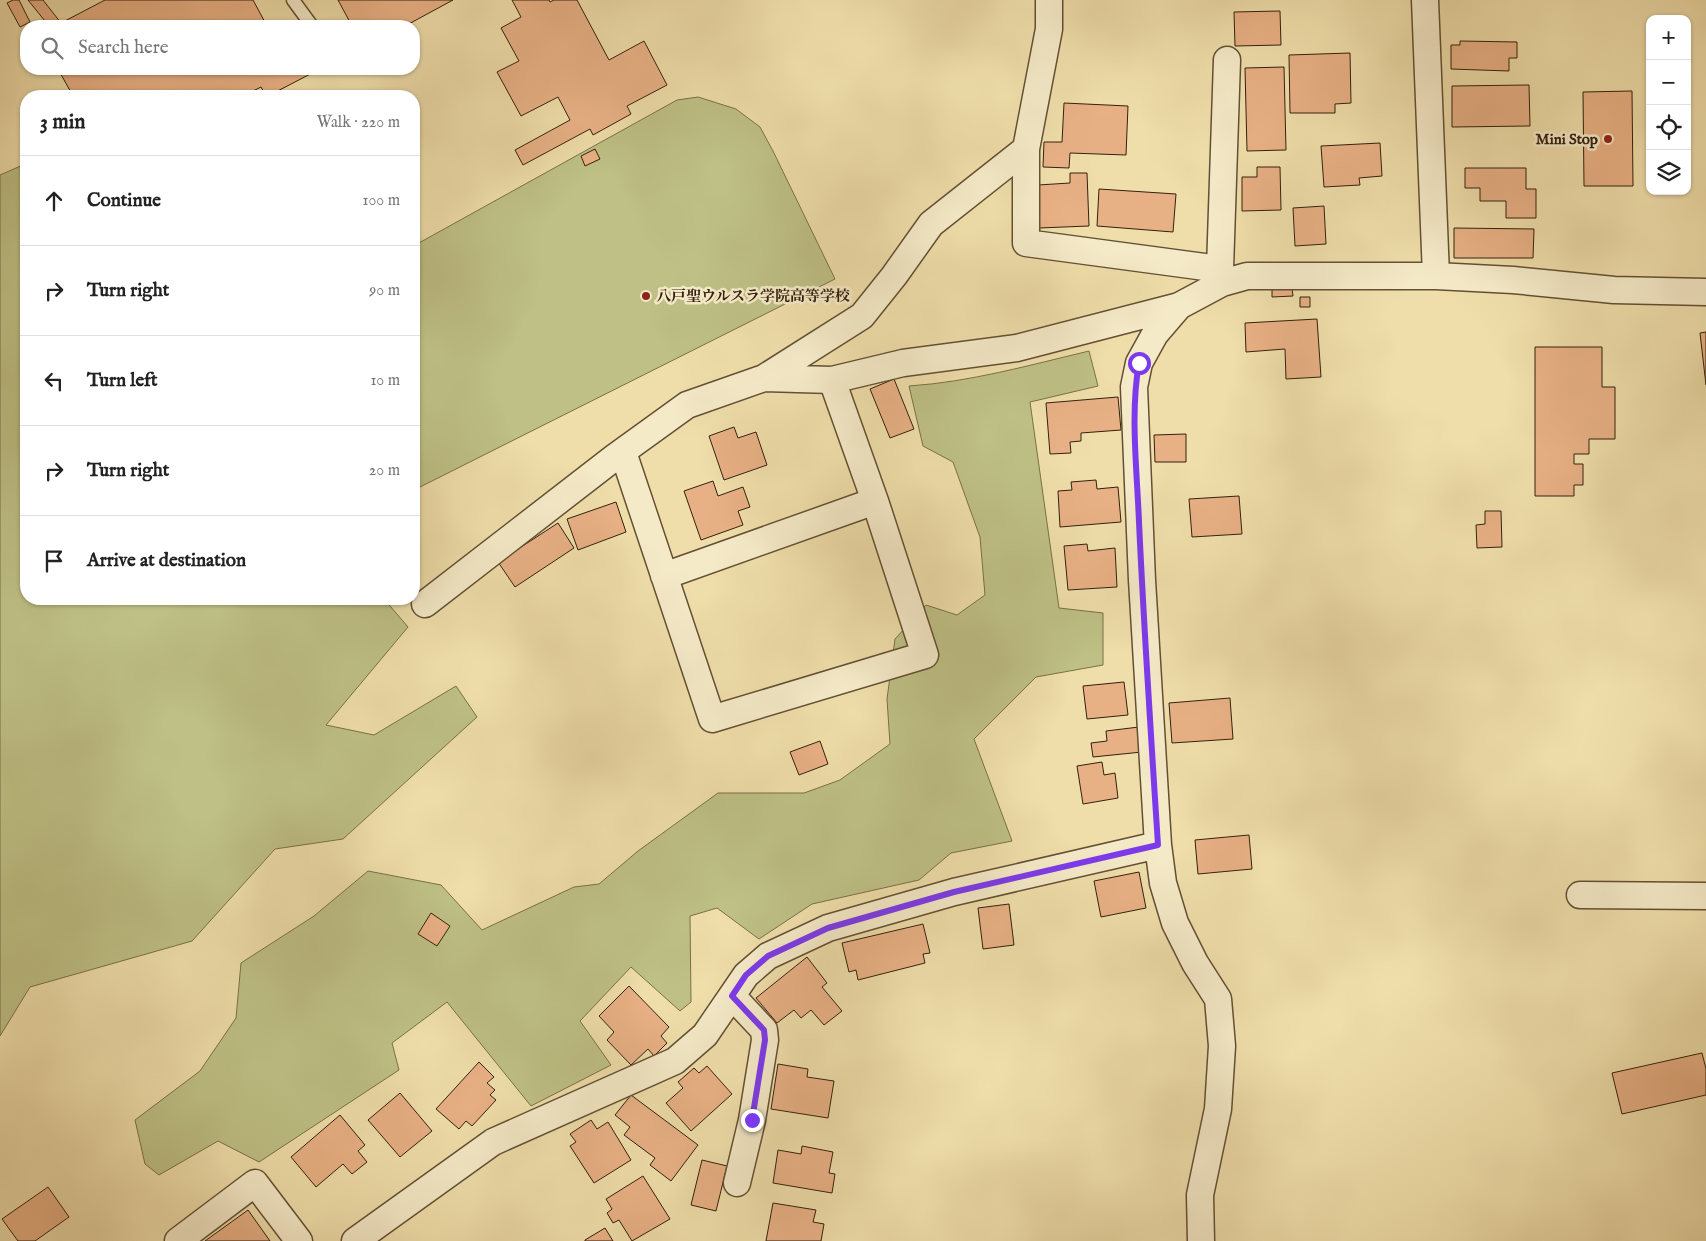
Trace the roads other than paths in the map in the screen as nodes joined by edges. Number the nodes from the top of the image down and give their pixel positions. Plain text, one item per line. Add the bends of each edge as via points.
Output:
1 (293, 0) edge
2 (1049, 0) edge
3 (1425, 0) edge
4 (308, 20) edge
5 (1227, 60) dead end
6 (1026, 148) junction
7 (1221, 276) junction
8 (1436, 276) junction
9 (1706, 292) edge
10 (1179, 306) junction
11 (764, 378) junction
12 (832, 380) junction
13 (623, 452) junction
14 (875, 501) junction
15 (664, 576) junction
16 (425, 604) dead end
17 (1158, 845) junction
18 (1580, 895) dead end
19 (1706, 896) edge
20 (732, 996) junction
21 (737, 1183) dead end
22 (178, 1241) edge
23 (299, 1241) edge
24 (355, 1241) edge
25 (1201, 1241) edge

1 - 4 lane
2 - 6 street via 1049,29
3 - 8 street
5 - 7 street
6 - 7 street via 1026,243
6 - 11 street via 931,224 862,316
7 - 8 street
7 - 10 street
8 - 9 street via 1614,290
10 - 12 street via 1017,348 903,363
10 - 17 street via 1155,334 1139,363 1134,388
11 - 12 street
11 - 13 street via 687,405
12 - 14 street
13 - 15 street
13 - 16 street
14 - 15 street
14 - 15 street via 925,655 712,719
17 - 20 street via 954,892 828,928 768,956 746,975
17 - 25 street via 1163,883 1175,923 1218,999 1222,1046 1218,1109 1200,1196
18 - 19 street
20 - 21 street via 764,1030 765,1040 752,1120
20 - 24 street via 705,1034 675,1060 493,1142
22 - 23 street via 255,1183

